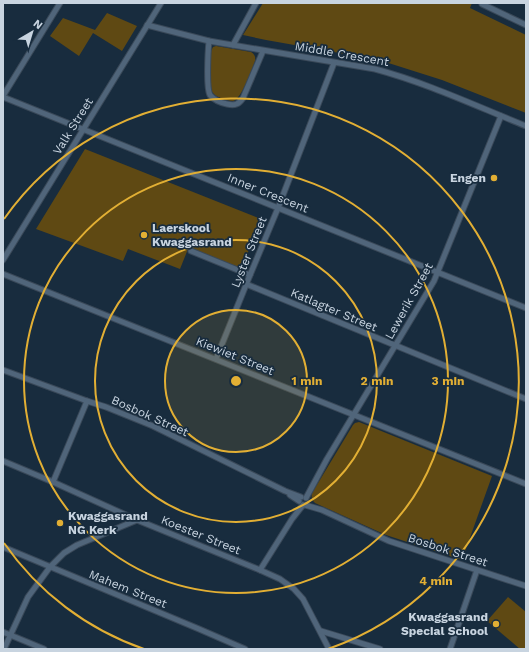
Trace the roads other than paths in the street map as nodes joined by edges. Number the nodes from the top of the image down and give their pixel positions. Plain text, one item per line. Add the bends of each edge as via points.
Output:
1 (60, 3) edge
2 (161, 3) edge
3 (256, 3) edge
4 (482, 4) edge
5 (147, 25) junction
6 (526, 25) edge
7 (208, 41) junction
8 (233, 45) junction
9 (263, 51) junction
10 (334, 63) junction
11 (3, 96) edge
12 (501, 116) junction
13 (526, 126) edge
14 (83, 129) junction
15 (278, 208) junction
16 (191, 251) dead end
17 (3, 260) edge
18 (438, 272) junction
19 (3, 274) edge
20 (250, 275) junction
21 (246, 284) junction
22 (526, 308) edge
23 (395, 346) junction
24 (216, 359) junction
25 (3, 370) edge
26 (526, 399) edge
27 (87, 401) junction
28 (353, 415) junction
29 (3, 461) edge
30 (53, 482) junction
31 (526, 484) edge
32 (303, 501) junction
33 (137, 520) junction
34 (3, 547) edge
35 (50, 567) junction
36 (260, 570) junction
37 (478, 570) junction
38 (526, 586) edge
39 (321, 631) junction
40 (3, 632) edge
41 (10, 635) junction
42 (4, 649) edge
43 (44, 649) edge
44 (245, 649) edge
45 (329, 649) edge
46 (380, 649) edge
47 (450, 649) edge

1 - 11 street
2 - 5 street, Valk Street
3 - 8 street
4 - 6 street
5 - 7 street, Middle Crescent
5 - 14 street, Valk Street
7 - 8 street, Middle Crescent
7 - 9 street via 210,95 220,102 233,105 238,104 243,98
8 - 9 street, Middle Crescent
9 - 10 street, Middle Crescent
10 - 12 street, Middle Crescent via 375,69 395,75
10 - 15 street, Lyster Street
11 - 14 street, Inner Crescent
12 - 13 street, Middle Crescent
12 - 18 street, Lewerik Street
14 - 15 street, Inner Crescent
14 - 17 street, Valk Street
15 - 18 street, Inner Crescent
15 - 20 street, Lyster Street
16 - 20 street
18 - 22 street, Inner Crescent
18 - 23 street, Lewerik Street
19 - 24 street, Kiewiet Street
20 - 21 street, Lyster Street
21 - 23 street, Katlagter Street
21 - 24 street, Lyster Street
23 - 26 street, Katlagter Street
23 - 28 street, Lewerik Street
24 - 28 street, Kiewiet Street
25 - 27 street, Bosbok Street
27 - 30 street
27 - 32 street, Bosbok Street via 153,426
28 - 31 street, Kiewiet Street
28 - 32 street, Lewerik Street
29 - 30 street, Koester Street
30 - 33 street, Koester Street
32 - 36 street, Lewerik Street
32 - 37 street, Bosbok Street via 388,542
33 - 35 street via 77,545
33 - 36 street, Koester Street
34 - 35 street, Mahem Street
35 - 41 street via 28,597
35 - 44 street, Mahem Street
36 - 39 street, Koester Street via 285,582 299,594
37 - 38 street, Bosbok Street
37 - 47 street
39 - 45 street, Koester Street
39 - 46 street
40 - 41 street
41 - 42 street
41 - 43 street

